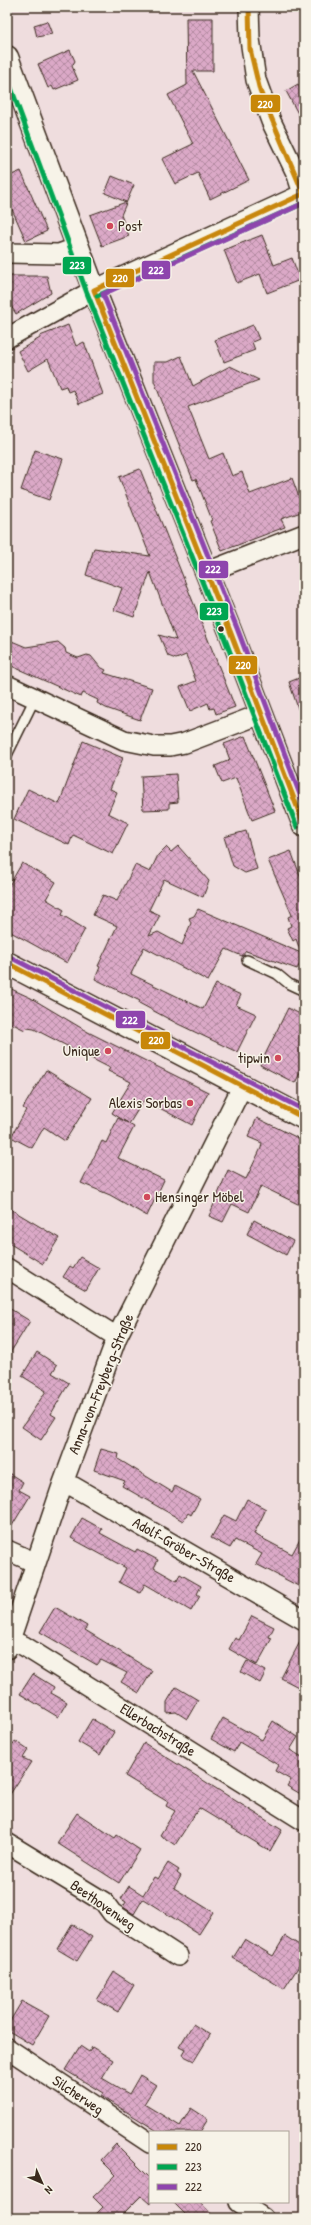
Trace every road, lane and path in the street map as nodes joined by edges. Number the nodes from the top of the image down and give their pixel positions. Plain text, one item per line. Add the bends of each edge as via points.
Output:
1 (249, 7) edge
2 (7, 57) edge
3 (304, 195) edge
4 (79, 247) junction
5 (7, 253) edge
6 (94, 290) junction
7 (7, 338) edge
8 (304, 534) edge
9 (207, 572) junction
10 (7, 685) edge
11 (35, 698) junction
12 (262, 714) junction
13 (7, 755) edge
14 (304, 825) edge
15 (247, 960) dead end
16 (7, 963) edge
17 (304, 991) edge
18 (242, 1087) junction
19 (304, 1118) edge
20 (7, 1268) edge
21 (117, 1337) junction
22 (63, 1483) junction
23 (7, 1550) edge
24 (36, 1563) junction
25 (304, 1620) edge
26 (8, 1645) edge
27 (304, 1821) edge
28 (7, 1843) edge
29 (178, 1956) dead end
30 (7, 2048) edge
31 (149, 2142) edge
32 (240, 2203) edge
33 (263, 2218) edge

1 - 3 street via 256,80
2 - 4 main road
3 - 6 street
4 - 5 street via 59,254
4 - 6 main road
6 - 7 street
6 - 9 main road
8 - 9 street
9 - 12 main road
10 - 11 street
11 - 12 street via 124,740 154,746 185,744
11 - 13 lane
12 - 14 main road
15 - 17 lane via 277,974 289,984
16 - 18 main road
18 - 19 main road
18 - 21 street, Anna-von-Freyberg-Straße
20 - 21 street
21 - 22 street, Anna-von-Freyberg-Straße
22 - 24 street, Anna-von-Freyberg-Straße
22 - 25 street, Adolf-Gröber-Straße
23 - 24 street
24 - 26 street, Anna-von-Freyberg-Straße
26 - 27 street, Ellerbachstraße via 24,1646
28 - 29 street, Beethovenweg via 104,1902 112,1913
30 - 31 street, Silcherweg
32 - 33 street

